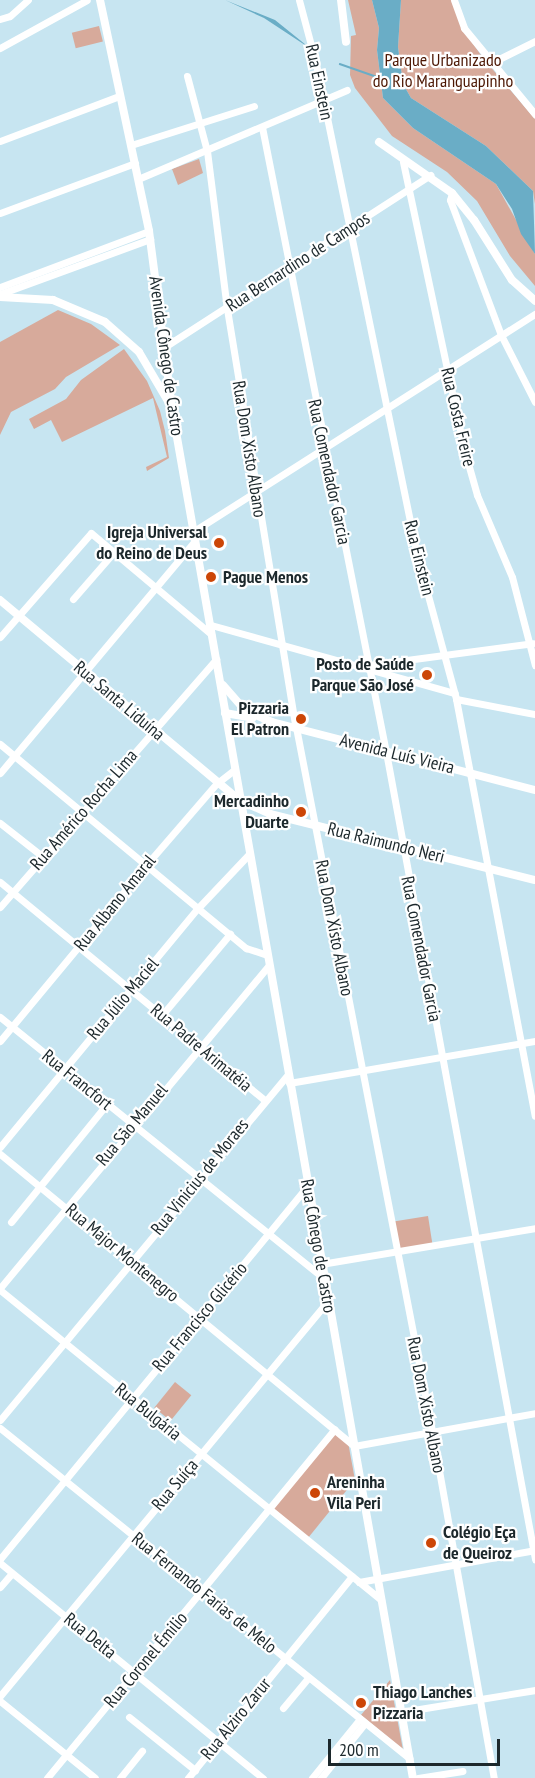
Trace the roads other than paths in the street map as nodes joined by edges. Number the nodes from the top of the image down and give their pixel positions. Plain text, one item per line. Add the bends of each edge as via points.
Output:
1 (28, 0) edge
2 (87, 0) edge
3 (100, 0) edge
4 (299, 0) edge
5 (341, 0) edge
6 (454, 0) edge
7 (0, 19) edge
8 (535, 41) edge
9 (346, 42) dead end
10 (0, 48) edge
11 (491, 63) junction
12 (187, 76) dead end
13 (347, 90) dead end
14 (119, 96) junction
15 (322, 100) junction
16 (254, 106) dead end
17 (535, 114) edge
18 (200, 125) junction
19 (262, 127) junction
20 (0, 141) edge
21 (379, 142) dead end
22 (131, 145) junction
23 (207, 151) junction
24 (403, 162) junction
25 (135, 163) junction
26 (430, 175) junction
27 (138, 179) junction
28 (409, 190) junction
29 (452, 193) junction
30 (0, 213) edge
31 (350, 227) junction
32 (149, 235) junction
33 (76, 262) junction
34 (289, 267) junction
35 (0, 287) edge
36 (0, 295) edge
37 (535, 301) edge
38 (227, 309) junction
39 (535, 314) edge
40 (501, 335) junction
41 (165, 346) junction
42 (447, 369) junction
43 (535, 402) edge
44 (384, 408) junction
45 (172, 409) junction
46 (323, 447) junction
47 (255, 490) junction
48 (194, 531) junction
49 (195, 541) junction
50 (114, 552) junction
51 (156, 587) junction
52 (73, 599) dead end
53 (0, 600) edge
54 (18, 616) junction
55 (211, 629) junction
56 (0, 637) edge
57 (533, 643) edge
58 (282, 644) junction
59 (445, 652) junction
60 (216, 659) junction
61 (535, 665) edge
62 (369, 667) junction
63 (84, 672) junction
64 (219, 675) junction
65 (455, 696) junction
66 (225, 713) junction
67 (535, 714) edge
68 (259, 718) junction
69 (153, 729) junction
70 (296, 729) junction
71 (0, 744) edge
72 (386, 752) junction
73 (14, 756) junction
74 (235, 769) junction
75 (468, 771) junction
76 (0, 773) edge
77 (216, 784) junction
78 (535, 790) edge
79 (239, 800) junction
80 (81, 811) junction
81 (0, 823) edge
82 (314, 825) junction
83 (402, 846) junction
84 (249, 854) junction
85 (43, 857) junction
86 (147, 864) junction
87 (487, 868) junction
88 (535, 880) edge
89 (0, 882) edge
90 (13, 892) junction
91 (0, 907) edge
92 (198, 908) junction
93 (230, 934) junction
94 (81, 946) junction
95 (267, 955) junction
96 (269, 965) junction
97 (131, 989) junction
98 (162, 1015) junction
99 (0, 1017) edge
100 (12, 1026) junction
101 (0, 1041) edge
102 (535, 1041) edge
103 (521, 1043) junction
104 (198, 1046) junction
105 (442, 1056) junction
106 (65, 1069) junction
107 (361, 1071) junction
108 (289, 1078) junction
109 (264, 1100) junction
110 (107, 1104) junction
111 (535, 1116) edge
112 (132, 1124) junction
113 (0, 1147) edge
114 (0, 1154) edge
115 (199, 1179) junction
116 (39, 1186) junction
117 (308, 1186) junction
118 (65, 1206) junction
119 (11, 1222) dead end
120 (535, 1228) edge
121 (268, 1234) junction
122 (476, 1238) junction
123 (396, 1250) junction
124 (132, 1261) junction
125 (321, 1264) junction
126 (323, 1278) junction
127 (0, 1289) edge
128 (327, 1302) junction
129 (200, 1317) junction
130 (64, 1343) junction
131 (268, 1372) junction
132 (132, 1399) junction
133 (535, 1413) edge
134 (511, 1418) junction
135 (0, 1420) edge
136 (0, 1428) edge
137 (334, 1429) junction
138 (432, 1431) junction
139 (354, 1446) junction
140 (201, 1454) junction
141 (65, 1480) junction
142 (268, 1509) junction
143 (133, 1535) junction
144 (534, 1550) edge
145 (535, 1559) edge
146 (0, 1561) edge
147 (455, 1564) junction
148 (12, 1573) junction
149 (351, 1576) junction
150 (377, 1578) junction
151 (359, 1582) junction
152 (0, 1587) edge
153 (202, 1591) junction
154 (381, 1600) junction
155 (66, 1617) junction
156 (285, 1659) junction
157 (134, 1673) junction
158 (308, 1678) junction
159 (535, 1690) edge
160 (0, 1696) edge
161 (480, 1699) junction
162 (0, 1701) edge
163 (284, 1708) dead end
164 (401, 1712) junction
165 (129, 1717) dead end
166 (363, 1721) junction
167 (218, 1742) junction
168 (142, 1751) dead end
169 (66, 1755) junction
170 (409, 1758) junction
171 (195, 1770) junction
172 (462, 1771) dead end
173 (47, 1778) edge
174 (94, 1778) edge
175 (120, 1778) edge
176 (188, 1778) edge
177 (262, 1778) edge
178 (312, 1778) edge
179 (321, 1778) edge
180 (413, 1778) edge
181 (418, 1778) edge
182 (494, 1778) edge

1 - 7 street via 10,16
2 - 10 street
3 - 14 main road, Avenida Cônego de Castro
4 - 15 street, Rua Einstein
5 - 9 main road
6 - 11 street via 461,22
8 - 11 street
11 - 17 street
12 - 18 street, Rua Dom Xisto Albano
13 - 15 street
14 - 20 street
14 - 22 main road, Avenida Cônego de Castro
15 - 19 street
15 - 31 street, Rua Einstein
16 - 18 street
18 - 22 street
18 - 23 street, Rua Dom Xisto Albano
19 - 23 street
19 - 34 street, Rua Comendador Garcia
21 - 24 main road
22 - 25 main road, Avenida Cônego de Castro
23 - 27 street
23 - 38 street, Rua Dom Xisto Albano
24 - 26 main road
24 - 28 street, Rua Costa Freire
25 - 27 main road, Avenida Cônego de Castro
25 - 30 street
26 - 28 street, Rua Bernardino de Campos
26 - 29 main road
27 - 32 main road, Avenida Cônego de Castro
28 - 31 street, Rua Bernardino de Campos
28 - 42 street, Rua Costa Freire
29 - 37 main road via 512,280
29 - 40 street via 450,200
31 - 34 street, Rua Bernardino de Campos
31 - 44 street, Rua Einstein
32 - 33 street
32 - 41 main road, Avenida Cônego de Castro
33 - 35 street
33 - 36 street
34 - 38 street, Rua Bernardino de Campos
34 - 46 street, Rua Comendador Garcia
36 - 45 main road via 54,300 105,322 139,352
38 - 41 street, Rua Bernardino de Campos
38 - 47 street, Rua Dom Xisto Albano
39 - 40 street
40 - 42 street
40 - 43 street
41 - 45 main road, Avenida Cônego de Castro
42 - 44 street
42 - 57 street, Rua Costa Freire via 477,495 512,577
44 - 46 street
44 - 59 street, Rua Einstein via 417,555
45 - 48 main road, Avenida Cônego de Castro
46 - 47 street
46 - 62 street, Rua Comendador Garcia
47 - 48 street
47 - 58 street, Rua Dom Xisto Albano
48 - 49 main road, Avenida Cônego de Castro
49 - 51 street
49 - 55 main road, Avenida Cônego de Castro
50 - 51 street
50 - 52 street
50 - 54 street via 91,533
51 - 55 street
51 - 63 street
53 - 54 main road, Rua Santa Liduína
54 - 56 street
54 - 63 main road, Rua Santa Liduína
55 - 58 street
55 - 60 main road, Avenida Cônego de Castro
57 - 59 street
57 - 61 street, Rua Costa Freire
58 - 62 street
58 - 70 street, Rua Dom Xisto Albano
59 - 62 street
59 - 65 street, Rua Einstein
60 - 64 main road, Avenida Cônego de Castro
60 - 69 street, Rua Américo Rocha Lima
62 - 65 street
62 - 72 street, Rua Comendador Garcia
63 - 69 main road, Rua Santa Liduína
63 - 73 street
64 - 66 main road, Avenida Cônego de Castro
64 - 68 main road, Avenida Luís Vieira via 235,702
65 - 67 street
65 - 75 street, Rua Einstein
66 - 68 main road, Avenida Luís Vieira
66 - 74 main road, Rua Cônego de Castro
68 - 70 main road, Avenida Luís Vieira
69 - 77 main road, Rua Santa Liduína
69 - 80 street, Rua Américo Rocha Lima
70 - 72 main road, Avenida Luís Vieira
70 - 82 street, Rua Dom Xisto Albano
71 - 73 street
72 - 75 main road, Avenida Luís Vieira
72 - 83 street, Rua Comendador Garcia
73 - 76 street
73 - 80 street
74 - 77 street, Rua Albano Amaral
74 - 79 main road, Rua Cônego de Castro
75 - 78 main road, Avenida Luís Vieira
75 - 87 street, Rua Einstein
77 - 79 main road, Rua Santa Liduína
77 - 86 street, Rua Albano Amaral
79 - 82 main road, Rua Raimundo Neri via 270,814
79 - 84 main road, Rua Cônego de Castro
80 - 85 street, Rua Américo Rocha Lima
80 - 86 street
81 - 85 street
82 - 83 main road, Rua Raimundo Neri
82 - 107 street, Rua Dom Xisto Albano
83 - 87 main road, Rua Raimundo Neri
83 - 105 street, Rua Comendador Garcia
84 - 92 street, Rua Júlio Maciel
84 - 95 main road, Rua Cônego de Castro
85 - 90 street, Rua Américo Rocha Lima
86 - 92 street
86 - 94 street, Rua Albano Amaral
87 - 88 main road, Rua Raimundo Neri
87 - 103 street, Rua Einstein
89 - 90 street, Rua Padre Arimatéia
90 - 91 street, Rua Américo Rocha Lima
90 - 94 street, Rua Padre Arimatéia
92 - 93 street
92 - 97 street, Rua Júlio Maciel
93 - 95 street via 251,951
93 - 98 street
94 - 97 street, Rua Padre Arimatéia
94 - 100 street, Rua Albano Amaral
95 - 96 main road, Rua Cônego de Castro
96 - 104 street, Rua São Manuel
96 - 108 main road, Rua Cônego de Castro
97 - 98 street, Rua Padre Arimatéia
97 - 106 street, Rua Júlio Maciel
98 - 104 street, Rua Padre Arimatéia
99 - 100 street, Rua Francfort
100 - 101 street, Rua Albano Amaral
100 - 106 street, Rua Francfort
102 - 103 street
103 - 105 street
103 - 111 street, Rua Einstein
104 - 109 street, Rua Padre Arimatéia
104 - 112 street, Rua São Manuel
105 - 107 street
105 - 122 street, Rua Comendador Garcia
106 - 110 street, Rua Francfort
106 - 113 street, Rua Júlio Maciel
107 - 108 street
107 - 123 street, Rua Dom Xisto Albano
108 - 109 street, Rua Vinicius de Moraes
108 - 117 main road, Rua Cônego de Castro
109 - 115 street, Rua Vinicius de Moraes
110 - 112 street, Rua Francfort
110 - 116 street
112 - 115 street, Rua Francfort
112 - 118 street, Rua São Manuel
114 - 116 street, Rua Major Montenegro
115 - 121 street, Rua Francfort
115 - 124 street, Rua Vinicius de Moraes
116 - 118 street, Rua Major Montenegro
116 - 119 street
117 - 121 street, Rua Francisco Glicério
117 - 125 main road, Rua Cônego de Castro
118 - 124 street, Rua Major Montenegro
118 - 127 street, Rua São Manuel
120 - 122 street
121 - 126 street, Rua Francfort
121 - 129 street, Rua Francisco Glicério
122 - 123 street
122 - 134 street, Rua Comendador Garcia
123 - 125 street
123 - 138 street, Rua Dom Xisto Albano
124 - 129 street, Rua Major Montenegro
124 - 130 street, Rua Vinicius de Moraes
125 - 126 main road, Rua Cônego de Castro
126 - 128 main road, Rua Cônego de Castro
127 - 130 street, Rua Bulgária
128 - 131 street, Rua Suíça
128 - 139 main road, Rua Cônego de Castro
129 - 131 street, Rua Major Montenegro
129 - 132 street, Rua Francisco Glicério
130 - 132 street, Rua Bulgária
130 - 135 street, Rua Vinicius de Moraes
131 - 137 street, Rua Major Montenegro
131 - 140 street, Rua Suíça
132 - 140 street, Rua Bulgária
132 - 141 street, Rua Francisco Glicério
133 - 134 street
134 - 138 street
134 - 144 street, Rua Comendador Garcia
136 - 141 street, Rua Fernando Farias de Melo
137 - 139 street, Rua Major Montenegro
137 - 142 street, Rua Coronel Émilio
138 - 139 street
138 - 147 street, Rua Dom Xisto Albano
139 - 150 main road, Rua Cônego de Castro
140 - 142 street, Rua Bulgária
140 - 143 street, Rua Suíça
141 - 143 street, Rua Fernando Farias de Melo
141 - 146 street, Rua Francisco Glicério
142 - 149 street, Rua Bulgária
142 - 153 street, Rua Coronel Émilio
143 - 153 street, Rua Fernando Farias de Melo
143 - 155 street, Rua Suíça
144 - 145 street, Rua Comendador Garcia
144 - 147 street
146 - 148 street, Rua Delta
147 - 150 street
147 - 161 street, Rua Dom Xisto Albano
148 - 152 street
148 - 155 street, Rua Delta
149 - 151 street, Rua Bulgária
149 - 156 street, Rua Alziro Zarur
150 - 151 street
150 - 154 main road, Rua Cônego de Castro
151 - 154 street, Rua Bulgária
153 - 156 street, Rua Fernando Farias de Melo
153 - 157 street, Rua Coronel Émilio
154 - 164 main road, Rua Cônego de Castro
155 - 157 street, Rua Delta
155 - 160 street, Rua Suíça
156 - 158 street, Rua Fernando Farias de Melo
156 - 167 street, Rua Alziro Zarur
157 - 167 street, Rua Delta
157 - 169 street, Rua Coronel Émilio
158 - 163 street
158 - 166 street, Rua Fernando Farias de Melo
159 - 161 street
161 - 164 street
161 - 182 street, Rua Dom Xisto Albano
162 - 169 street
164 - 170 main road, Rua Cônego de Castro
165 - 171 street
166 - 170 street, Rua Fernando Farias de Melo
166 - 178 street
166 - 179 street
167 - 171 street, Rua Alziro Zarur
167 - 177 street, Rua Delta
168 - 175 street
169 - 173 street, Rua Coronel Émilio
169 - 174 street
170 - 180 main road, Rua Cônego de Castro
171 - 176 street, Rua Alziro Zarur
172 - 181 street

